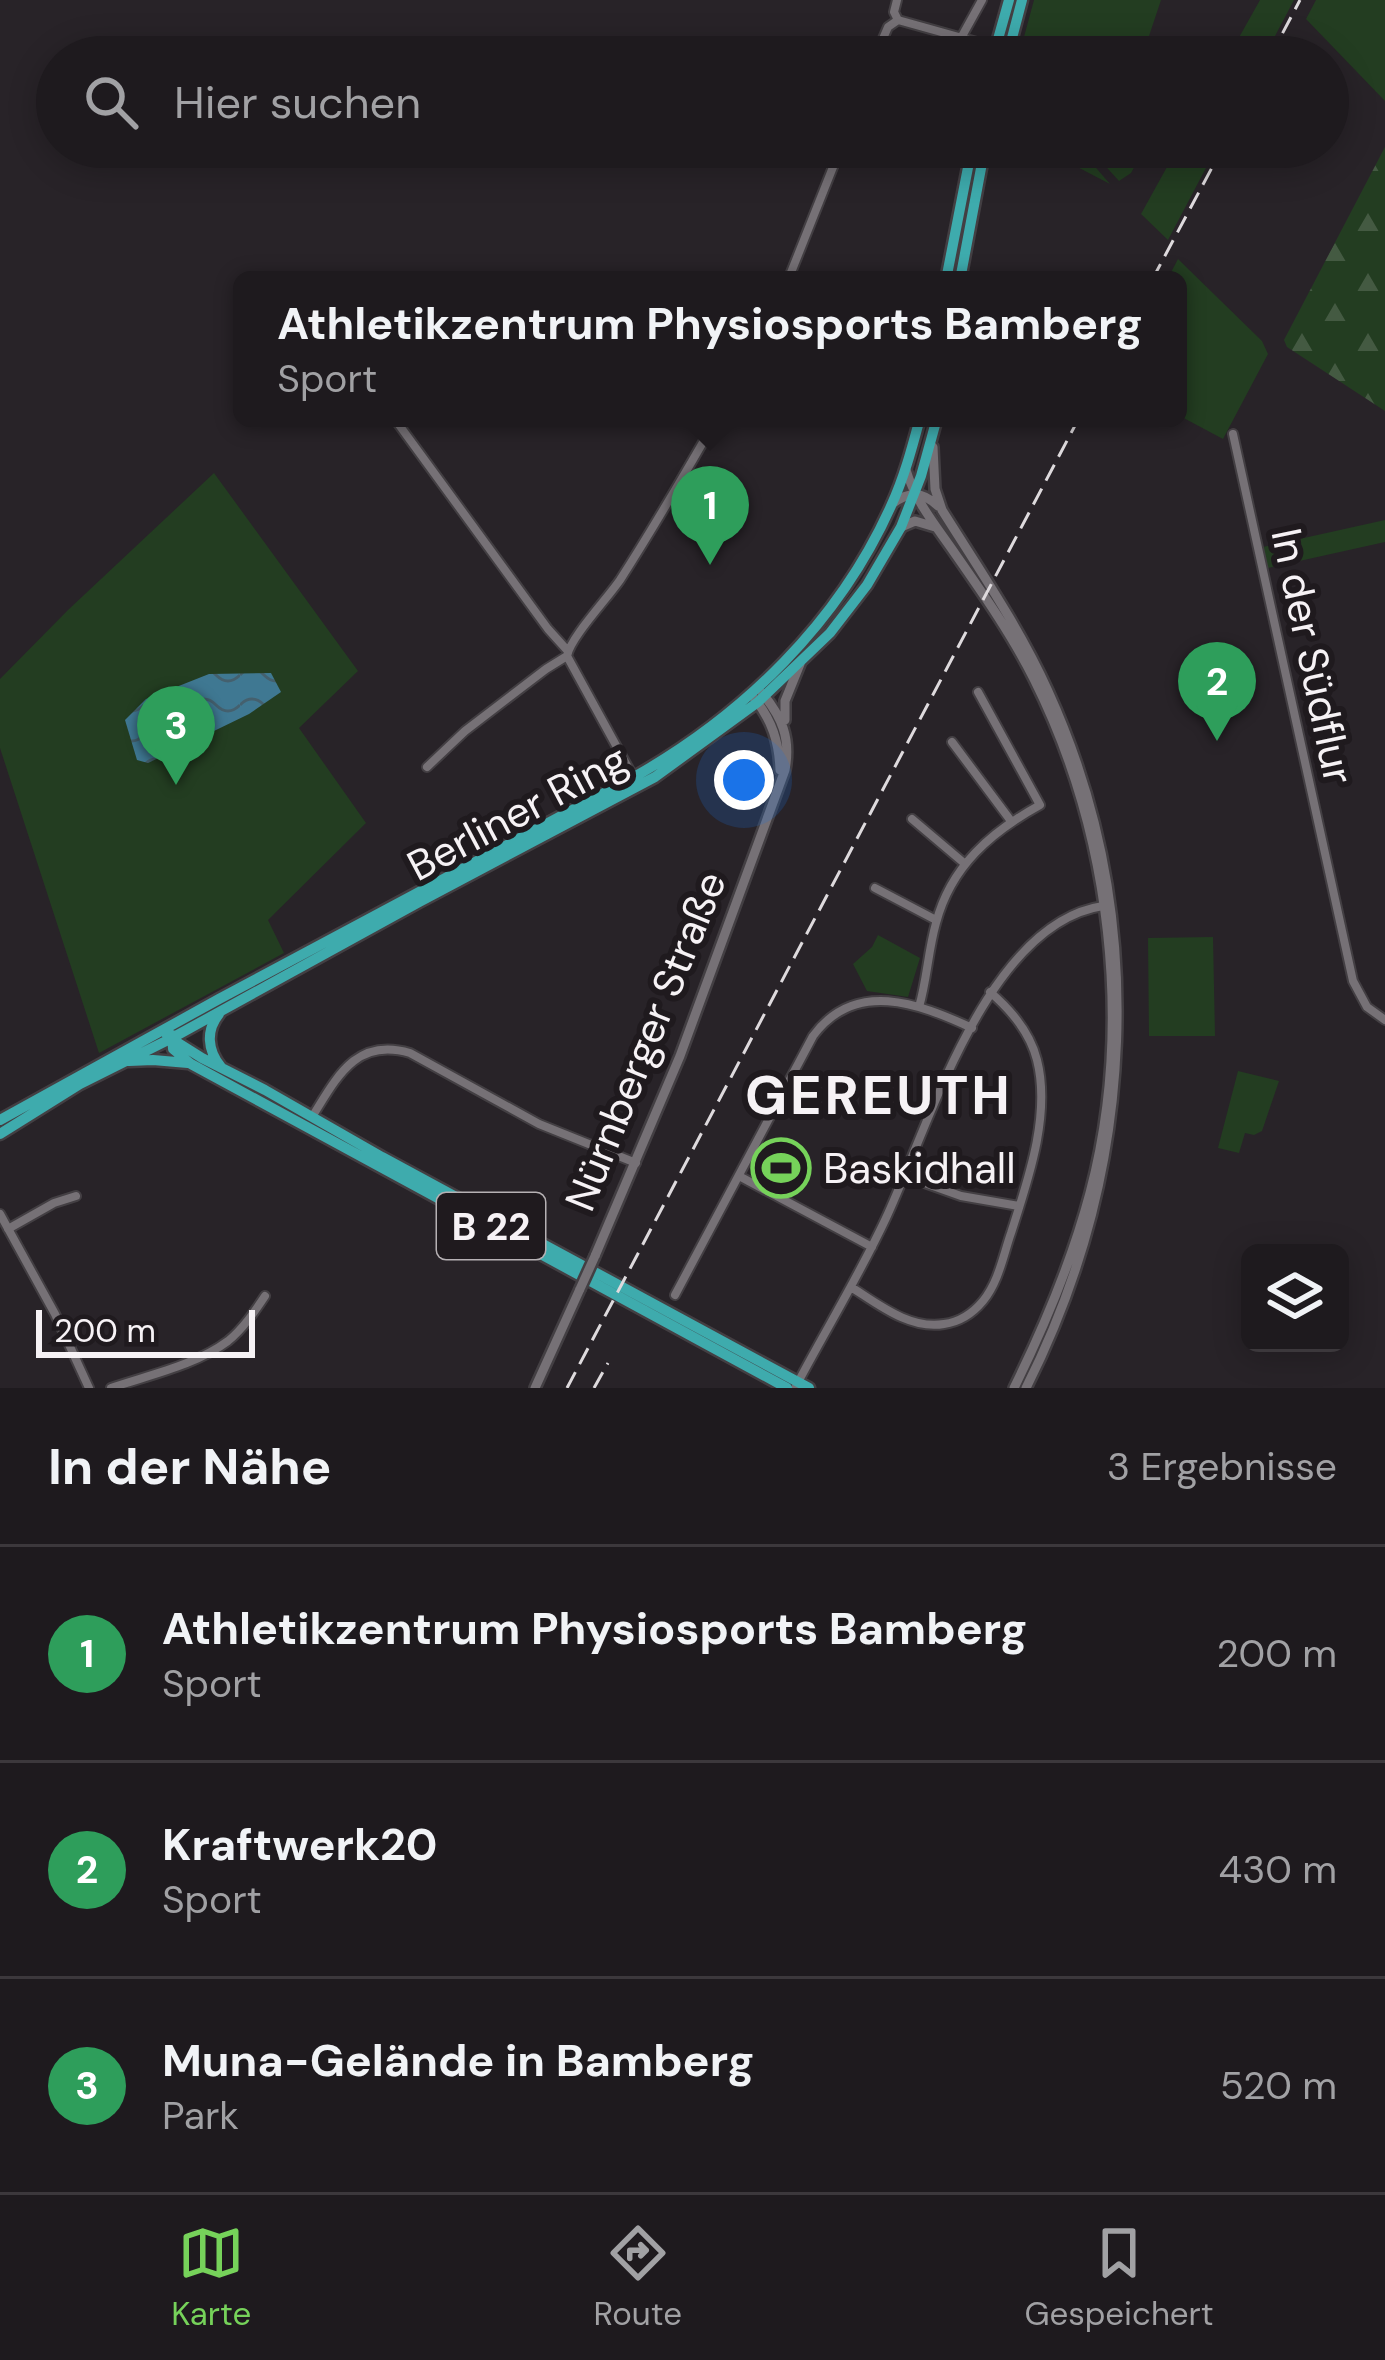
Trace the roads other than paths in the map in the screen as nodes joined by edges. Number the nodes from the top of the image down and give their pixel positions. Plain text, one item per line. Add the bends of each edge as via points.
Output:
1 (897, 0) edge
2 (982, 0) edge
3 (1009, 0) edge
4 (1022, 0) edge
5 (898, 20) junction
6 (883, 36) edge
7 (954, 36) edge
8 (962, 36) edge
9 (1004, 36) edge
10 (1008, 36) edge
11 (833, 168) edge
12 (968, 168) edge
13 (981, 168) edge
14 (792, 271) edge
15 (948, 271) edge
16 (962, 271) edge
17 (401, 427) edge
18 (712, 427) edge
19 (917, 427) edge
20 (935, 427) edge
21 (1234, 434) dead end
22 (933, 436) junction
23 (905, 470) junction
24 (914, 494) junction
25 (892, 504) junction
26 (942, 510) junction
27 (901, 527) junction
28 (938, 529) junction
29 (567, 653) junction
30 (800, 664) junction
31 (978, 692) dead end
32 (758, 695) junction
33 (784, 725) junction
34 (952, 742) dead end
35 (427, 767) dead end
36 (781, 781) junction
37 (636, 782) junction
38 (912, 819) dead end
39 (1011, 821) junction
40 (964, 863) junction
41 (875, 888) dead end
42 (1103, 906) junction
43 (936, 920) junction
44 (990, 992) junction
45 (919, 1007) junction
46 (223, 1010) junction
47 (1385, 1020) edge
48 (176, 1023) junction
49 (972, 1028) junction
50 (152, 1036) junction
51 (172, 1038) junction
52 (120, 1063) junction
53 (191, 1064) junction
54 (223, 1069) junction
55 (0, 1120) edge
56 (309, 1121) junction
57 (0, 1134) edge
58 (636, 1163) junction
59 (739, 1176) junction
60 (905, 1176) junction
61 (76, 1196) dead end
62 (1020, 1207) junction
63 (0, 1214) edge
64 (8, 1229) junction
65 (872, 1247) junction
66 (851, 1287) junction
67 (675, 1295) dead end
68 (265, 1296) dead end
69 (797, 1387) edge
70 (89, 1388) edge
71 (111, 1388) edge
72 (535, 1388) edge
73 (1014, 1388) edge
74 (1026, 1388) edge

1 - 5 street
2 - 8 street
3 - 9 main road
4 - 10 main road
5 - 6 street
5 - 7 street
11 - 14 street
12 - 15 main road
13 - 16 main road
17 - 29 street
18 - 29 street
19 - 23 main road, Berliner Ring
20 - 22 main road, Berliner Ring
21 - 47 street, In der Südflur via 1353,982
22 - 24 main road, Berliner Ring
22 - 26 street
23 - 24 street
23 - 25 main road, Berliner Ring
24 - 25 street
24 - 26 street
24 - 27 main road, Berliner Ring
24 - 28 street
25 - 32 main road, Berliner Ring via 836,600
26 - 74 street via 1059,716 1095,824 1114,930 1118,1057 1104,1164 1077,1267
27 - 28 street via 920,521
27 - 30 main road, Berliner Ring via 850,609
28 - 42 street via 1042,697 1074,780
29 - 35 street
29 - 37 street
30 - 32 main road, Berliner Ring
30 - 33 street, Nürnberger Straße
31 - 39 street via 1040,805
32 - 33 street
32 - 36 street, Nürnberger Straße via 777,739
32 - 37 main road, Berliner Ring
33 - 36 street, Nürnberger Straße
34 - 39 street
36 - 58 street, Nürnberger Straße
37 - 46 main road, Berliner Ring
37 - 48 main road, Berliner Ring
38 - 40 street
39 - 40 street
40 - 43 street
41 - 43 street
42 - 44 street via 1036,940
42 - 73 street via 1110,1047 1102,1136 1069,1265
43 - 45 street
44 - 49 street
44 - 62 street via 1023,1028 1040,1078
45 - 49 street
45 - 59 street via 861,1002 822,1024
46 - 51 main road, Berliner Ring
46 - 54 main road via 209,1040
48 - 50 main road, Berliner Ring
48 - 51 main road
49 - 60 street
50 - 51 main road
50 - 55 main road, Berliner Ring
51 - 52 main road, Berliner Ring
51 - 53 main road, B 22
51 - 54 main road
52 - 53 main road
52 - 57 main road, Berliner Ring
53 - 56 main road, B 22
54 - 56 main road, B 22
56 - 58 street via 350,1063 394,1048 539,1124
56 - 69 main road, B 22
58 - 72 street, Nürnberger Straße, bridge
59 - 65 street
59 - 67 street
60 - 62 street
60 - 65 street
61 - 64 street
62 - 66 street via 998,1275 963,1318 914,1322
63 - 64 street
64 - 70 street
65 - 66 street
66 - 69 street
68 - 71 street via 218,1347

